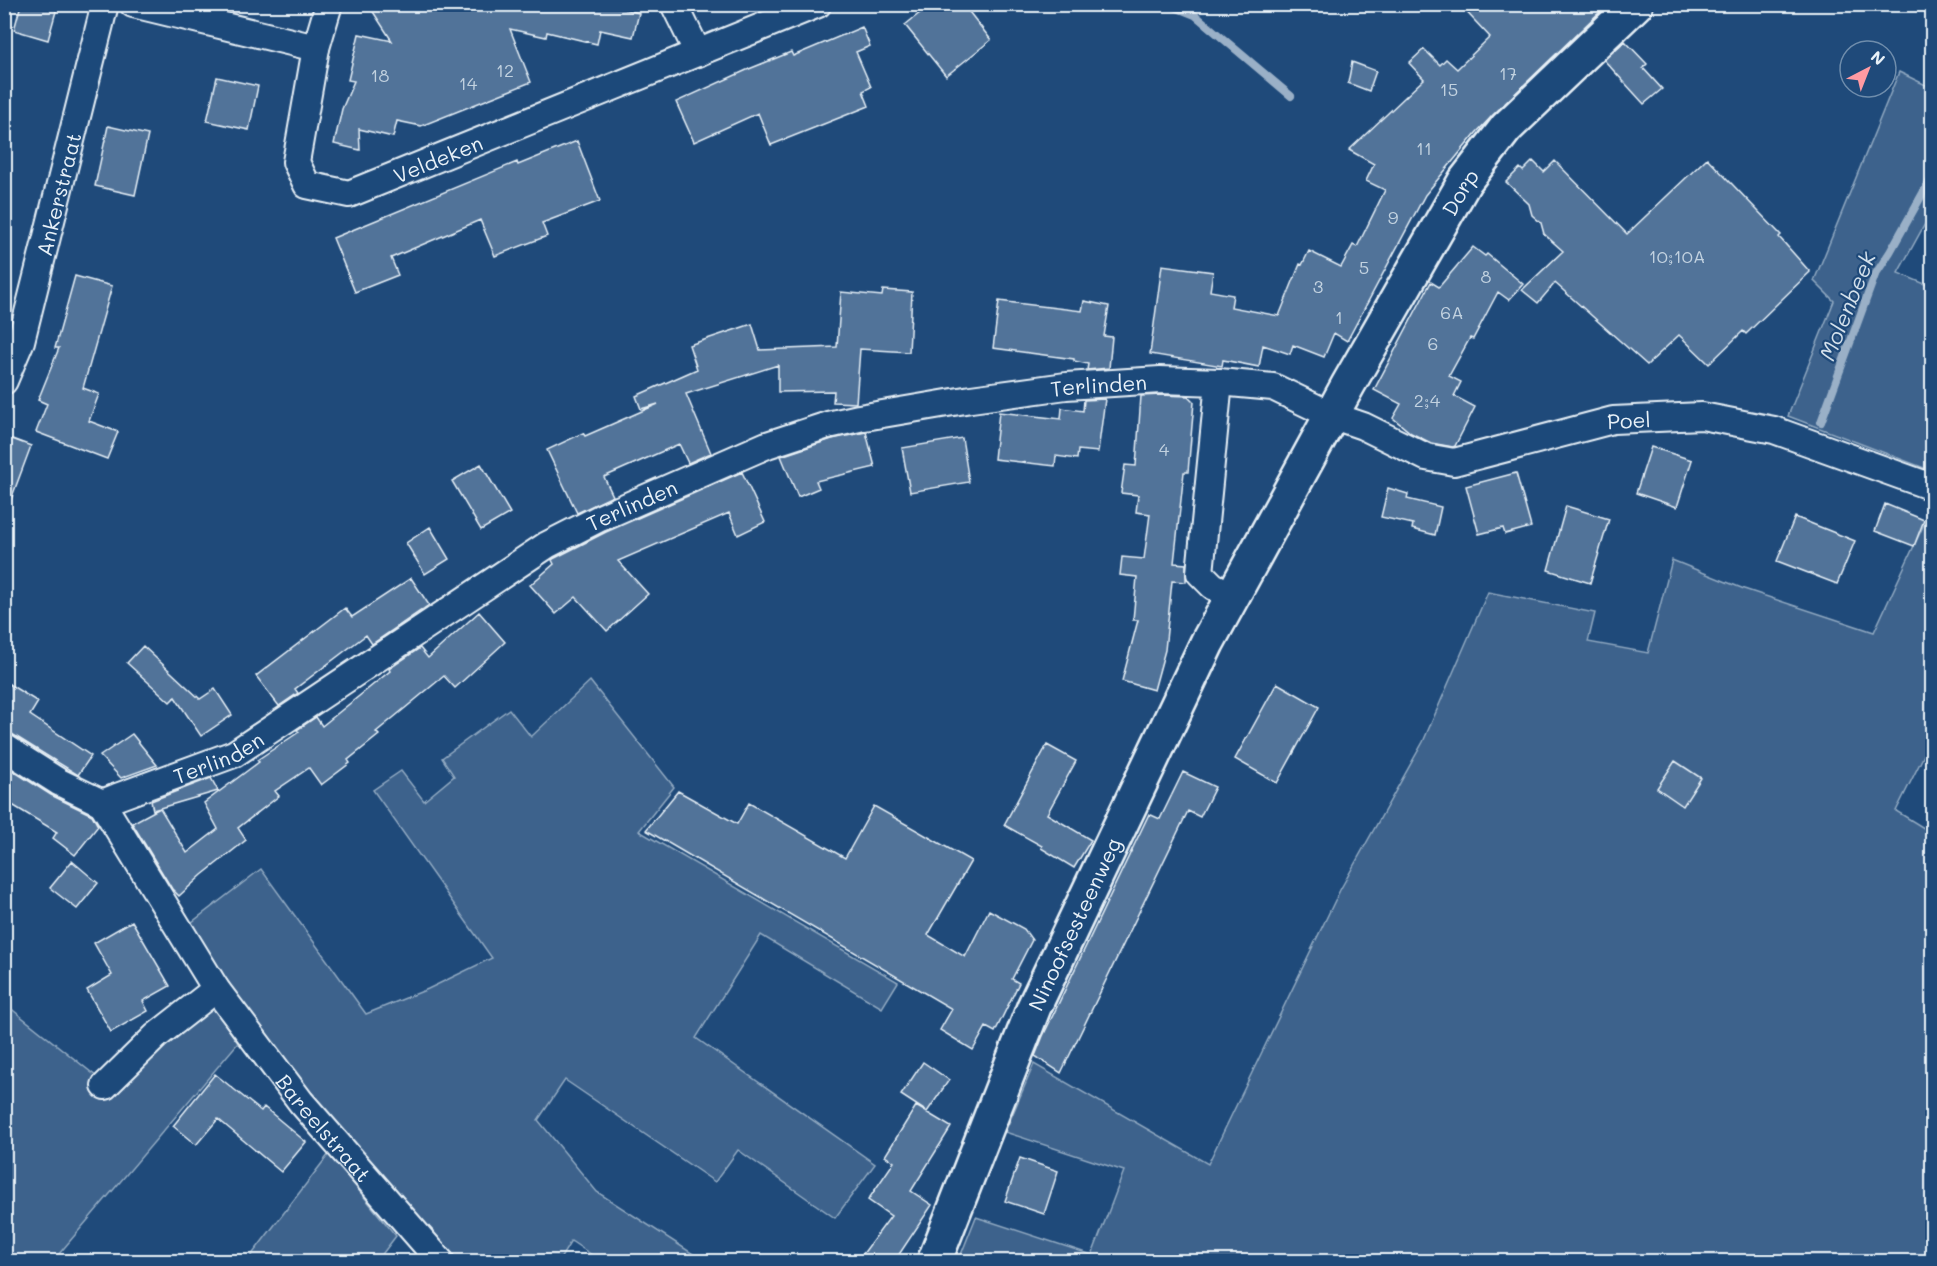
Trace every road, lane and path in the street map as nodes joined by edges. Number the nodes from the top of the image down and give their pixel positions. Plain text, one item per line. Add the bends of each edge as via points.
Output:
1 (105, 4) edge
2 (133, 4) edge
3 (329, 4) edge
4 (674, 4) edge
5 (818, 4) edge
6 (1636, 4) edge
7 (316, 48) junction
8 (698, 53) junction
9 (4, 381) edge
10 (1219, 382) junction
11 (1331, 415) junction
12 (1932, 487) edge
13 (1233, 596) junction
14 (4, 747) edge
15 (102, 802) junction
16 (216, 989) junction
17 (105, 1086) dead end
18 (441, 1262) edge
19 (934, 1262) edge

1 - 9 street, Ankerstraat via 21,341
2 - 7 street
3 - 7 street, Veldeken
4 - 8 street
5 - 8 street, Veldeken
6 - 11 street, Dorp via 1506,128 1465,181
7 - 8 street, Veldeken via 296,162 307,185 349,194
10 - 11 street, Terlinden via 1273,387
10 - 13 street via 1200,573
10 - 15 street, Terlinden via 1160,380 1066,386 971,399 859,418 767,445 547,545 234,754
11 - 12 street, Poel via 1426,457 1454,462 1613,420 1702,416 1774,430
11 - 13 street, Ninoofsesteenweg
13 - 19 street, Ninoofsesteenweg via 1034,1007
14 - 15 street via 60,782
15 - 16 street, Bareelstraat
16 - 17 street via 156,1036
16 - 18 street, Bareelstraat via 301,1102

